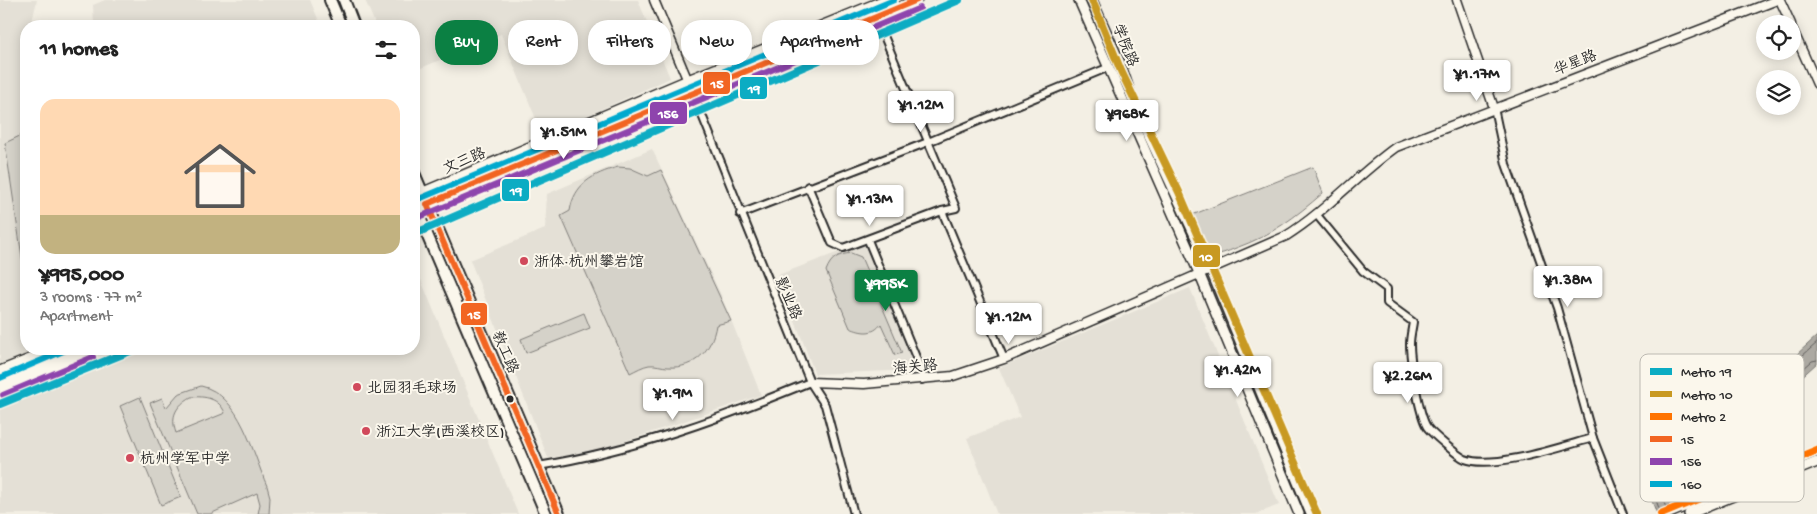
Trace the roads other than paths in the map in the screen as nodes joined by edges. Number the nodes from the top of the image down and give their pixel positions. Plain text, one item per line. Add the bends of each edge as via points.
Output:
1 (330, 0) edge
2 (344, 0) edge
3 (654, 0) edge
4 (917, 0) edge
5 (1079, 0) edge
6 (1092, 0) edge
7 (1457, 0) edge
8 (1779, 0) edge
9 (878, 1) edge
10 (1786, 15) edge
11 (878, 16) junction
12 (338, 20) edge
13 (352, 20) edge
14 (1801, 48) edge
15 (1107, 68) junction
16 (688, 80) junction
17 (1817, 84) edge
18 (693, 93) junction
19 (1494, 108) junction
20 (928, 142) junction
21 (808, 186) junction
22 (420, 194) edge
23 (420, 197) edge
24 (427, 204) junction
25 (420, 206) edge
26 (942, 211) junction
27 (740, 214) junction
28 (1316, 214) junction
29 (420, 220) edge
30 (868, 240) junction
31 (1210, 268) junction
32 (1199, 273) junction
33 (40, 355) edge
34 (76, 355) edge
35 (1004, 359) junction
36 (0, 371) edge
37 (922, 380) junction
38 (810, 382) junction
39 (0, 387) edge
40 (1593, 438) junction
41 (1817, 452) edge
42 (1804, 457) edge
43 (1817, 462) edge
44 (538, 466) junction
45 (1804, 467) edge
46 (1695, 502) edge
47 (1719, 502) edge
48 (546, 514) edge
49 (559, 514) edge
50 (854, 514) edge
51 (1299, 514) edge
52 (1311, 514) edge
53 (1623, 514) edge
54 (1667, 514) edge
55 (1689, 514) edge

1 - 12 main road
2 - 13 main road
3 - 16 street
4 - 11 main road, 文三路
5 - 15 main road, 学院路
6 - 31 main road, 学院路 via 1120,63 1134,106
7 - 19 street
8 - 10 street
8 - 19 street, 华星路
9 - 11 street
9 - 16 main road, 文三路
11 - 18 main road, 文三路
11 - 20 street
14 - 17 street
15 - 20 street
15 - 32 main road, 学院路
16 - 18 street
16 - 22 main road, 文三路
18 - 24 main road, 文三路
18 - 27 street, 影业路
19 - 28 street, 华星路 via 1396,147
19 - 40 street via 1506,164 1557,308
20 - 21 street
20 - 26 street via 956,208
21 - 27 street
21 - 30 street via 832,243 843,248
23 - 24 main road, 教工路
24 - 25 main road, 文三路
24 - 44 main road, 教工路
26 - 30 street
26 - 35 street
27 - 38 street, 影业路
28 - 31 street, 华星路 via 1286,236
28 - 40 street via 1363,271 1387,289 1387,303 1414,322 1410,344 1419,405 1427,427 1465,459 1513,459
29 - 48 main road, 教工路
30 - 37 street via 922,372
31 - 32 street, 海关路
31 - 52 main road, 学院路
32 - 35 street, 海关路
32 - 51 main road, 学院路
33 - 36 main road
34 - 39 main road
35 - 37 street, 海关路 via 953,376
37 - 38 street, 海关路 via 864,384
38 - 44 street via 651,440 587,458
38 - 50 street, 影业路 via 825,405
40 - 53 street
41 - 42 main road
43 - 45 main road
44 - 49 main road, 教工路
46 - 54 main road
47 - 55 main road

